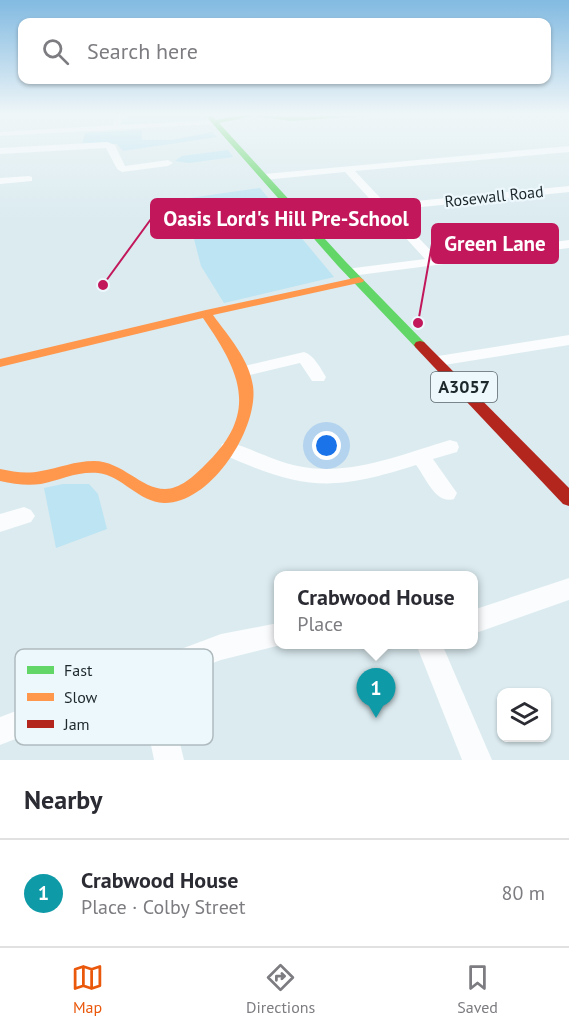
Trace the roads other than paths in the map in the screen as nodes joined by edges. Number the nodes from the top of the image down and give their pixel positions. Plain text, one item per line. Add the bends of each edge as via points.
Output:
1 (27, 149) edge
2 (113, 149) edge
3 (239, 149) edge
4 (564, 149) edge
5 (0, 151) edge
6 (172, 161) dead end
7 (346, 169) junction
8 (264, 177) junction
9 (29, 179) dead end
10 (1, 182) edge
11 (569, 189) edge
12 (383, 208) junction
13 (569, 244) edge
14 (434, 261) junction
15 (355, 276) junction
16 (206, 314) junction
17 (569, 340) edge
18 (438, 361) junction
19 (0, 363) edge
20 (242, 372) junction
21 (318, 377) dead end
22 (450, 447) dead end
23 (229, 450) junction
24 (420, 455) junction
25 (0, 475) edge
26 (447, 493) dead end
27 (569, 499) edge
28 (24, 516) dead end
29 (0, 523) edge
30 (569, 589) edge
31 (478, 621) edge
32 (274, 636) edge
33 (431, 649) edge
34 (213, 650) edge
35 (15, 725) edge
36 (0, 731) edge
37 (167, 745) edge
38 (170, 760) edge
39 (477, 760) edge

1 - 5 street
2 - 6 street via 122,169
3 - 8 street, A3057
4 - 7 street
7 - 8 street
7 - 12 street
8 - 15 street, A3057
9 - 10 street
11 - 12 street, Rosewall Road
12 - 14 street
13 - 14 street
14 - 15 street via 378,268
15 - 16 street
15 - 18 street, A3057
16 - 19 street
16 - 20 street
17 - 18 street
18 - 27 street, A3057
20 - 21 street via 304,357
20 - 23 street via 247,390 244,413
22 - 24 street
23 - 24 street via 286,472 323,477 355,474
23 - 25 street via 182,492 165,497 145,492 116,471 98,467 24,481
24 - 26 street
28 - 29 street
30 - 31 street
32 - 34 street
33 - 39 street
35 - 36 street
37 - 38 street

